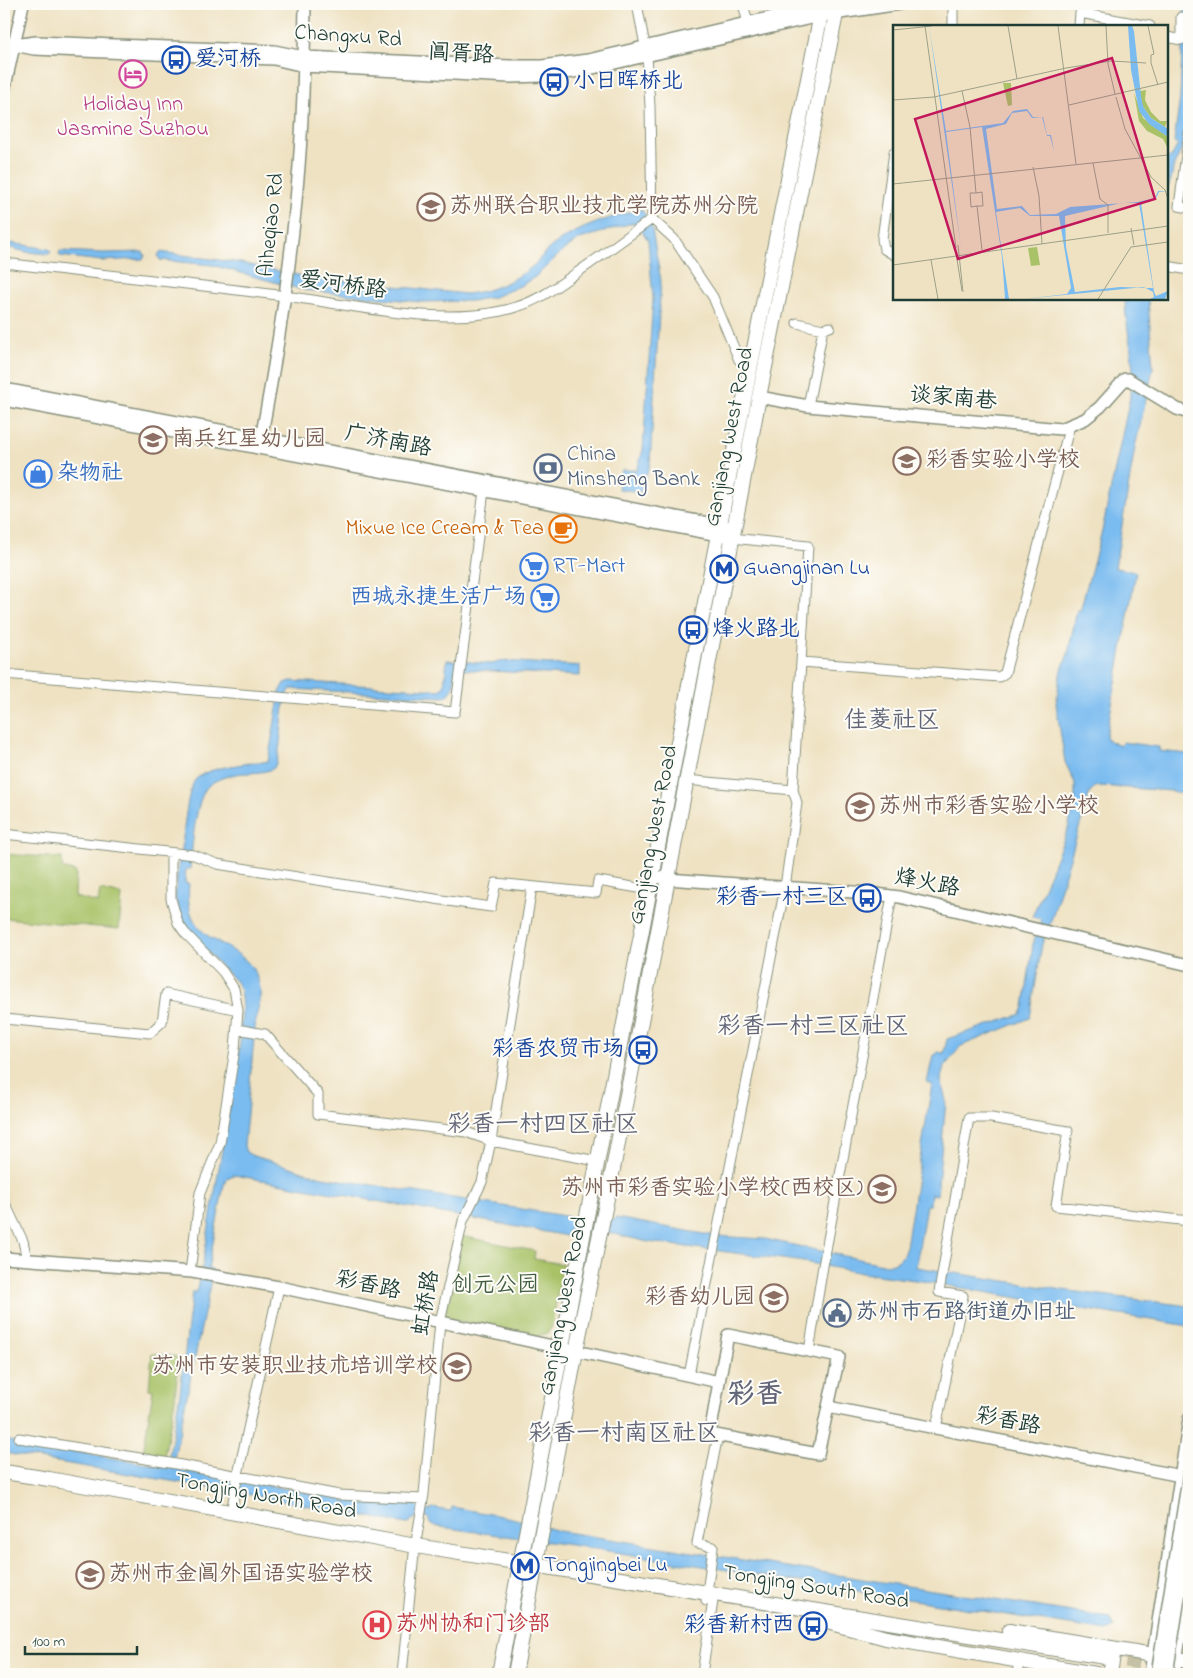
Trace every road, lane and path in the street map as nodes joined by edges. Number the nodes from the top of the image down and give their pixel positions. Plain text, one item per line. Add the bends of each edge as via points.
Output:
1 (23, 4) edge
2 (305, 4) edge
3 (637, 4) edge
4 (744, 4) edge
5 (900, 4) edge
6 (953, 4) edge
7 (829, 8) edge
8 (1081, 8) edge
9 (1186, 18) edge
10 (748, 23) junction
11 (953, 25) edge
12 (1078, 25) edge
13 (1146, 25) edge
14 (1168, 38) edge
15 (9, 44) edge
16 (646, 51) junction
17 (304, 62) junction
18 (4, 91) edge
19 (1189, 137) edge
20 (893, 159) edge
21 (1189, 208) edge
22 (651, 220) junction
23 (893, 255) edge
24 (4, 263) edge
25 (1168, 266) edge
26 (1189, 270) edge
27 (285, 294) junction
28 (762, 309) junction
29 (776, 312) junction
30 (796, 323) dead end
31 (751, 363) junction
32 (4, 389) edge
33 (759, 397) junction
34 (4, 400) edge
35 (808, 406) junction
36 (1189, 414) edge
37 (1070, 425) junction
38 (260, 443) junction
39 (484, 491) junction
40 (719, 530) junction
41 (733, 533) junction
42 (801, 662) junction
43 (4, 674) edge
44 (686, 780) junction
45 (793, 790) junction
46 (4, 834) edge
47 (171, 853) junction
48 (667, 879) junction
49 (651, 883) junction
50 (532, 887) junction
51 (785, 887) junction
52 (892, 896) junction
53 (1189, 965) edge
54 (238, 1010) junction
55 (4, 1019) edge
56 (238, 1029) junction
57 (491, 1141) junction
58 (598, 1161) junction
59 (4, 1201) edge
60 (1189, 1220) edge
61 (4, 1258) edge
62 (26, 1260) junction
63 (191, 1272) junction
64 (279, 1287) junction
65 (440, 1322) junction
66 (562, 1348) junction
67 (576, 1351) junction
68 (809, 1351) junction
69 (689, 1376) junction
70 (719, 1382) junction
71 (828, 1407) junction
72 (1189, 1419) edge
73 (936, 1428) junction
74 (718, 1435) junction
75 (19, 1438) dead end
76 (4, 1472) edge
77 (1185, 1474) edge
78 (237, 1478) junction
79 (4, 1481) edge
80 (421, 1508) junction
81 (231, 1513) junction
82 (1189, 1536) edge
83 (415, 1550) junction
84 (520, 1567) junction
85 (534, 1569) junction
86 (1189, 1580) edge
87 (710, 1597) junction
88 (817, 1614) junction
89 (1152, 1655) junction
90 (1183, 1660) edge
91 (1106, 1664) edge
92 (1018, 1668) edge
93 (402, 1674) edge
94 (499, 1674) edge
95 (515, 1674) edge
96 (702, 1674) edge
97 (1150, 1674) edge
98 (1157, 1674) edge
99 (1167, 1674) edge
100 (1174, 1674) edge

1 - 15 main road
2 - 17 main road, Aiheqiao Rd
3 - 16 street
4 - 10 street
5 - 7 main road
6 - 11 street
7 - 10 main road, Changxu Rd
7 - 16 main road
7 - 28 main road, Ganjiang West Road
7 - 29 main road, Ganjiang West Road
8 - 12 street
8 - 13 street
9 - 14 street via 1181,17 1180,40
10 - 16 main road, Changxu Rd
15 - 17 main road, Changxu Rd via 36,42 274,51
15 - 18 main road
16 - 17 main road, Changxu Rd via 528,66
16 - 22 street
17 - 27 main road, Aiheqiao Rd via 299,167
19 - 21 street via 1178,206
20 - 23 street via 882,239 884,249
22 - 27 street, 爱河桥路 via 538,298 491,314 423,315
22 - 31 street via 674,239 713,297 738,360
24 - 27 street, 爱河桥路
25 - 26 street
27 - 38 main road, Aiheqiao Rd
28 - 29 main road
28 - 31 main road, Ganjiang West Road
29 - 33 main road, Ganjiang West Road
30 - 35 street via 827,328
31 - 40 main road, Ganjiang West Road
32 - 38 main road, 广济南路
33 - 35 main road, 谈家南巷
33 - 41 main road, Ganjiang West Road
34 - 38 main road, 广济南路
35 - 37 main road, 谈家南巷 via 1061,429
36 - 37 main road, 谈家南巷 via 1127,379 1100,408
37 - 42 street via 1005,673 999,677
38 - 39 main road, 广济南路
38 - 40 main road, 广济南路
39 - 40 main road, 广济南路
39 - 43 street via 455,712
40 - 41 main road, 广济南路
40 - 49 main road, Ganjiang West Road
41 - 42 street via 808,546
41 - 44 main road, Ganjiang West Road
42 - 45 street
44 - 45 street
44 - 48 main road, Ganjiang West Road
45 - 51 street via 797,803
46 - 47 street
47 - 50 street via 194,855 217,864 491,907 496,882
47 - 54 street via 172,899 178,923 223,972 234,989
48 - 49 main road, 烽火路
48 - 51 main road, 烽火路
48 - 67 main road, Ganjiang West Road
49 - 50 street via 598,881 596,893
49 - 58 main road, Ganjiang West Road
50 - 57 street, 虹桥路
51 - 52 main road, 烽火路
51 - 69 street
52 - 53 main road, 烽火路
52 - 68 street
54 - 55 street via 166,994 162,1022 150,1033
54 - 56 street
56 - 57 street via 265,1034 318,1094 318,1114 466,1132
56 - 63 street via 220,1143 200,1193
57 - 58 street
57 - 65 street, 虹桥路 via 482,1182 463,1221
58 - 66 main road, Ganjiang West Road
59 - 62 street via 23,1241
60 - 73 street via 1056,1206 1068,1130 991,1118 969,1118 939,1292 963,1296
61 - 62 main road, 彩香路
62 - 63 main road, 彩香路
63 - 64 main road, 彩香路
64 - 65 main road, 彩香路
64 - 78 street
65 - 66 main road, 彩香路
65 - 80 street, 虹桥路
66 - 67 main road, 彩香路
66 - 84 main road, Ganjiang West Road
67 - 69 main road, 彩香路
67 - 85 main road, Ganjiang West Road
68 - 70 main road via 728,1335
68 - 71 main road via 839,1357
69 - 70 main road, 彩香路
70 - 74 main road via 710,1434
71 - 73 main road, 彩香路
71 - 74 main road via 818,1454
72 - 77 main road
73 - 77 main road, 彩香路
74 - 87 street via 697,1543 713,1547
75 - 78 street via 176,1464
76 - 81 main road, Tongjing North Road
77 - 89 main road
77 - 98 main road, bridge
78 - 80 street
78 - 81 street
79 - 83 main road, Tongjing North Road
80 - 83 street, 虹桥路
81 - 83 main road, Tongjing North Road
82 - 99 main road, bridge
83 - 84 main road, Tongjing North Road
83 - 93 street, 虹桥路
84 - 85 main road, Tongjing South Road
84 - 94 main road, Ganjiang West Road
85 - 87 main road, Tongjing South Road
85 - 95 main road, Ganjiang West Road
86 - 90 main road
87 - 88 main road, Tongjing South Road
87 - 96 street
88 - 91 main road, Tongjing South Road
88 - 91 main road via 890,1612
88 - 92 main road via 886,1638
89 - 90 main road
89 - 91 main road
89 - 97 main road
90 - 100 main road
91 - 92 main road

